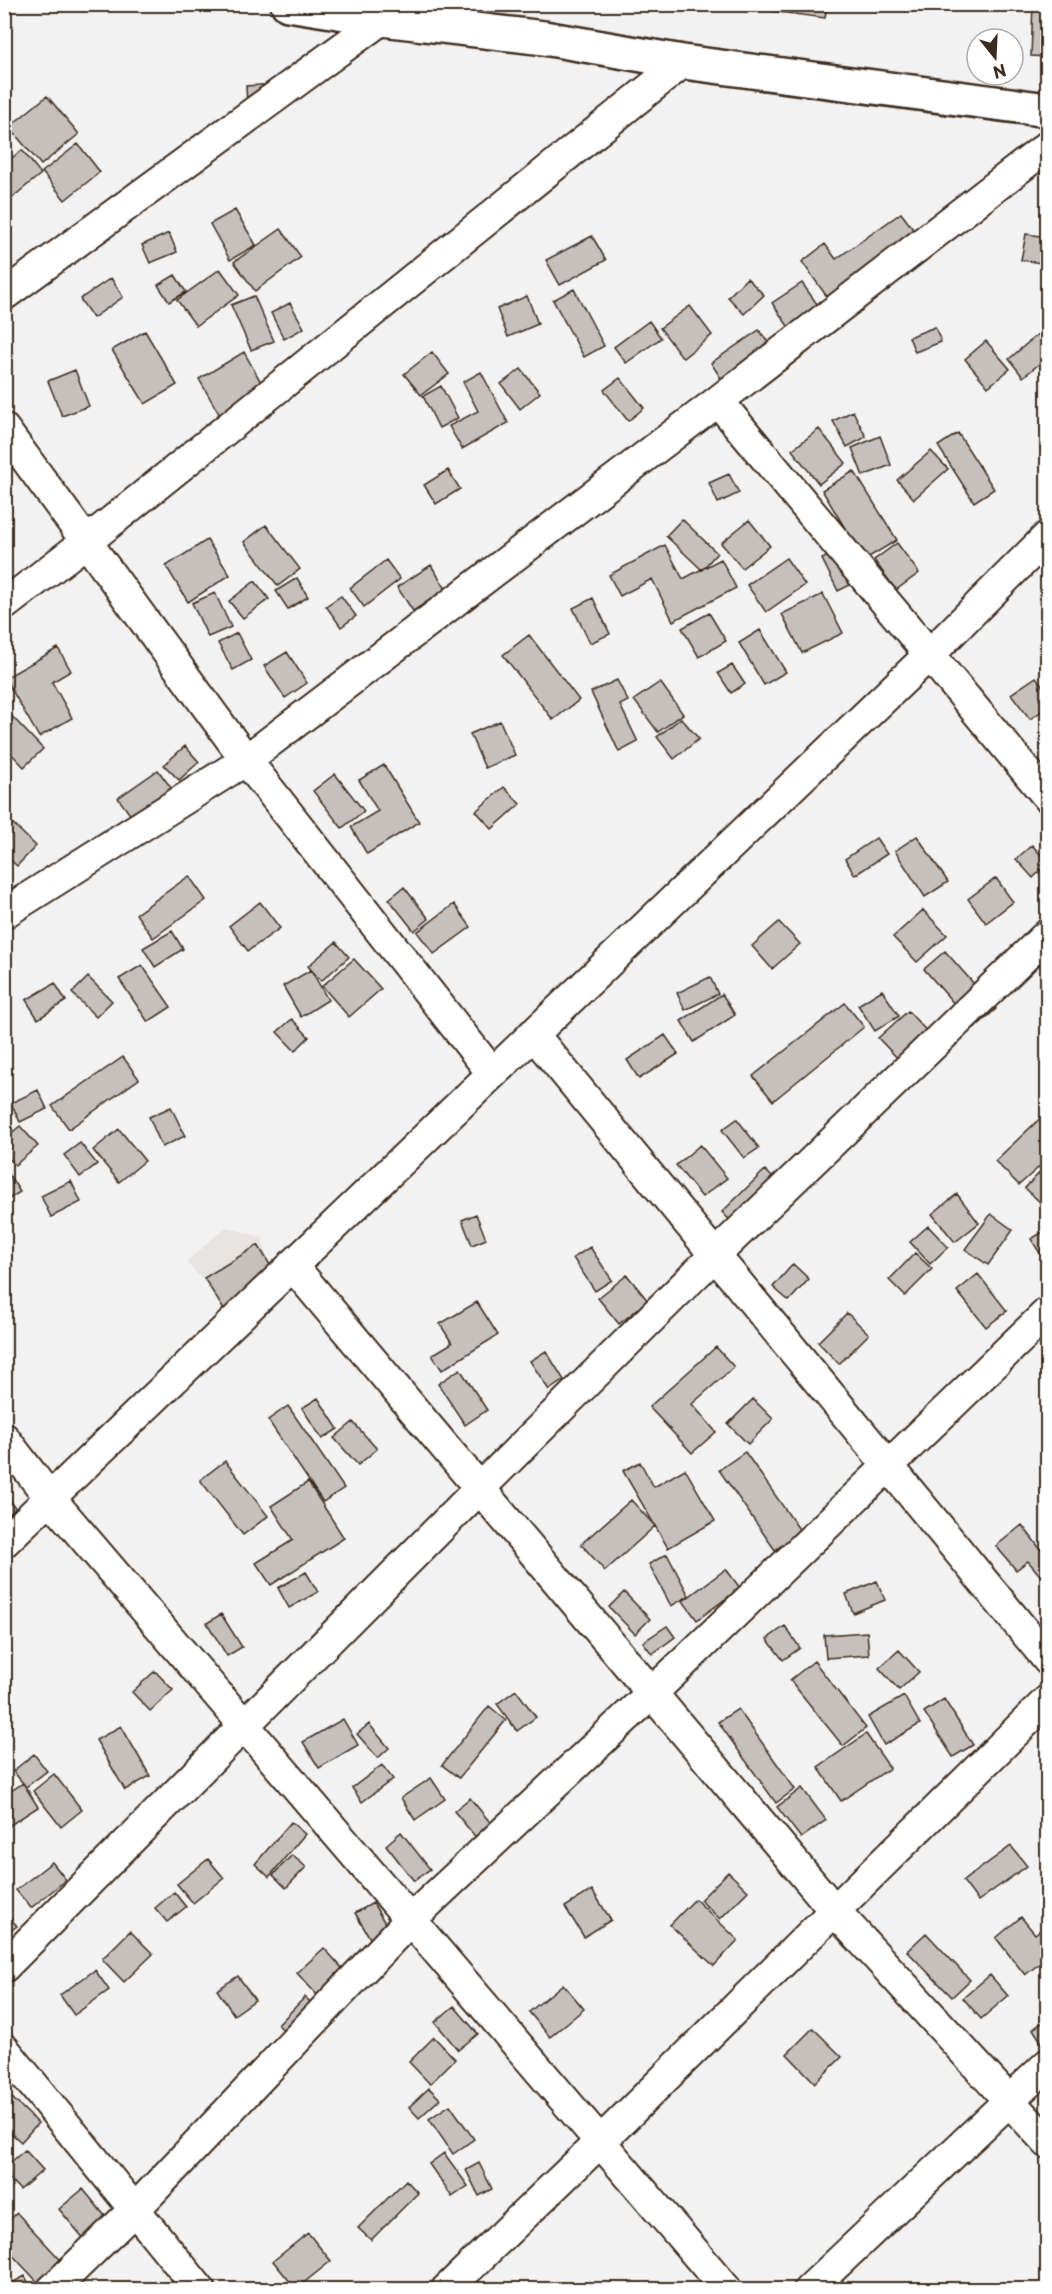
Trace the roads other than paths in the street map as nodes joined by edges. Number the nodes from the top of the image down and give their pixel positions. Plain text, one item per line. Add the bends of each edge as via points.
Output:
1 (288, 4) edge
2 (382, 19) junction
3 (683, 62) junction
4 (1047, 110) edge
5 (1047, 146) edge
6 (4, 295) edge
7 (718, 401) junction
8 (4, 429) edge
9 (1047, 536) edge
10 (86, 542) junction
11 (4, 605) edge
12 (930, 654) junction
13 (246, 759) junction
14 (1047, 797) edge
15 (4, 913) edge
16 (1047, 934) edge
17 (533, 1034) junction
18 (492, 1073) junction
19 (715, 1255) junction
20 (292, 1264) junction
21 (1047, 1312) edge
22 (4, 1438) edge
23 (888, 1466) junction
24 (480, 1488) junction
25 (50, 1497) junction
26 (4, 1542) edge
27 (1047, 1660) edge
28 (652, 1693) junction
29 (1047, 1700) edge
30 (244, 1725) junction
31 (834, 1910) junction
32 (410, 1920) junction
33 (4, 1967) edge
34 (4, 2049) edge
35 (1047, 2064) edge
36 (1009, 2102) junction
37 (602, 2140) junction
38 (1047, 2143) edge
39 (135, 2209) junction
40 (52, 2289) edge
41 (200, 2289) edge
42 (446, 2289) edge
43 (727, 2289) edge
44 (809, 2289) edge

1 - 2 main road
2 - 3 main road via 544,38
2 - 6 street
3 - 4 main road
3 - 10 street
5 - 7 street
7 - 12 street
7 - 13 street
8 - 10 street
9 - 12 street
10 - 11 street
10 - 13 street
12 - 14 street
12 - 17 street
13 - 15 street
13 - 18 street
16 - 19 street
17 - 18 street
17 - 19 street
18 - 20 street
19 - 23 street
19 - 24 street
20 - 24 street
20 - 25 street
21 - 23 street
22 - 25 street
23 - 27 street
23 - 28 street
24 - 28 street
24 - 30 street
25 - 26 street
25 - 30 street
28 - 31 street
28 - 32 street
29 - 31 street
30 - 32 street
30 - 33 street
31 - 36 street
31 - 37 street
32 - 37 street
32 - 39 street
34 - 39 street
35 - 36 street
36 - 38 street
36 - 44 street
37 - 42 street
37 - 43 street
39 - 40 street
39 - 41 street

